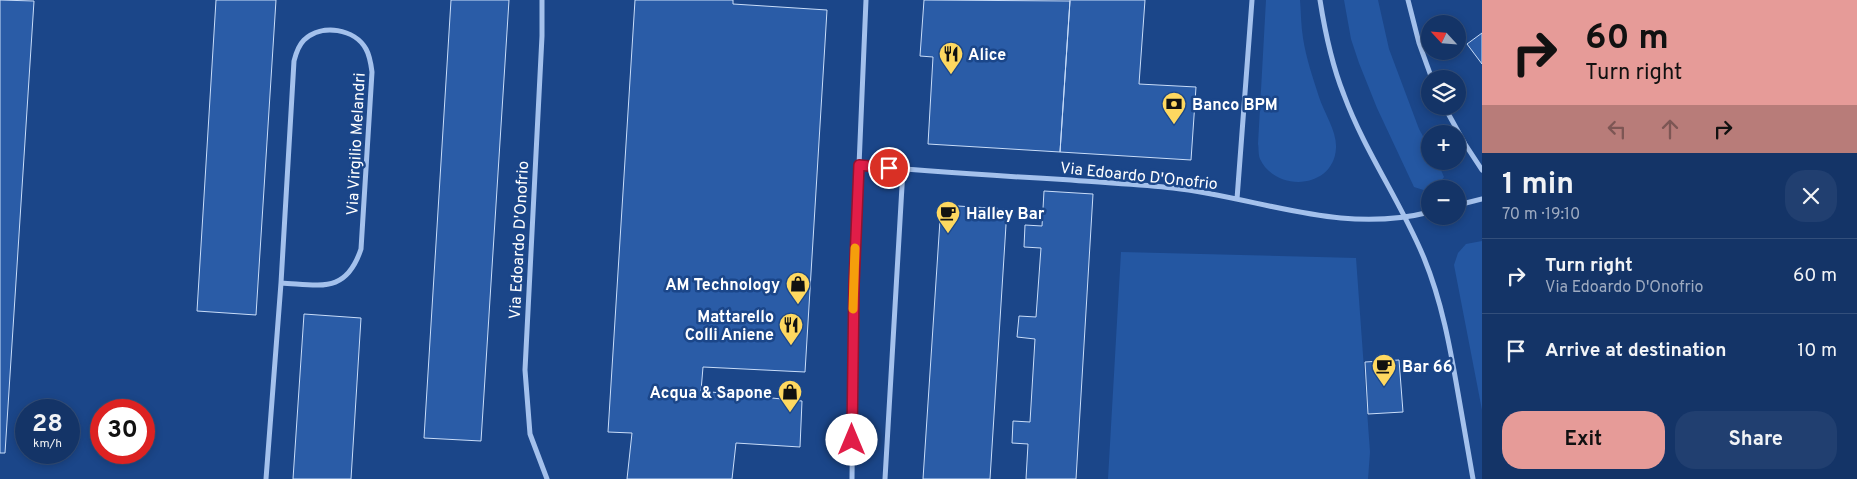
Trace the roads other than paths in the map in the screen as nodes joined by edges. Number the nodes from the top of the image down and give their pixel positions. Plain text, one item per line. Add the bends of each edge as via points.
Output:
1 (542, 0) edge
2 (866, 0) edge
3 (1252, 0) edge
4 (1320, 0) edge
5 (1408, 0) edge
6 (1429, 70) edge
7 (1449, 115) edge
8 (859, 165) junction
9 (903, 169) junction
10 (1482, 170) edge
11 (1237, 199) junction
12 (1482, 199) edge
13 (1466, 203) edge
14 (1421, 214) edge
15 (1406, 218) junction
16 (282, 283) junction
17 (266, 479) edge
18 (546, 479) edge
19 (852, 479) edge
20 (885, 479) edge
21 (1473, 479) edge

1 - 18 street, Via Edoardo D'Onofrio via 525,370 530,434
2 - 8 street
3 - 11 street
4 - 15 street via 1330,52 1344,96
5 - 6 street
7 - 10 street
8 - 9 street, Via Edoardo D'Onofrio
8 - 19 street
9 - 11 street, Via Edoardo D'Onofrio via 1153,186
9 - 20 street
11 - 15 street, Via Edoardo D'Onofrio via 1314,216
12 - 13 street
14 - 15 street, Via Edoardo D'Onofrio
15 - 21 street via 1431,275 1443,313
16 - 16 street, Via Virgilio Melandri via 330,285 340,281 349,274 361,249 372,72 367,50 354,36 344,32 334,30 313,34 301,44 294,61
16 - 17 street, Via Virgilio Melandri

